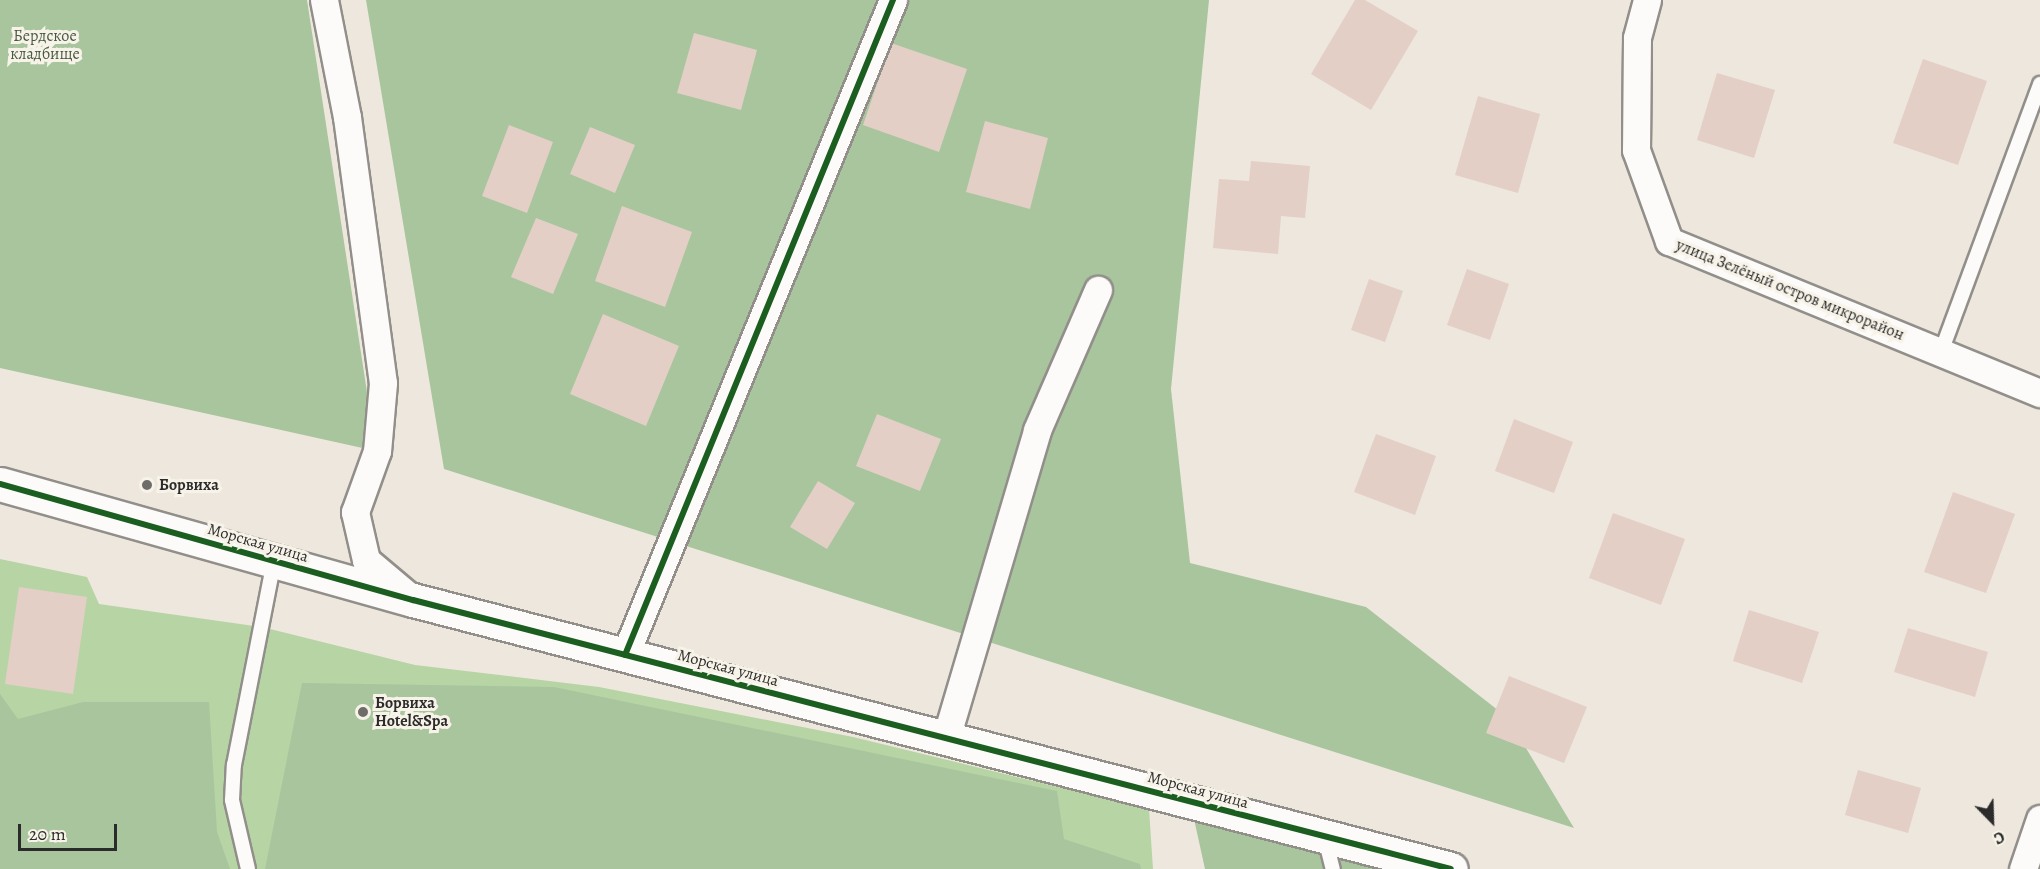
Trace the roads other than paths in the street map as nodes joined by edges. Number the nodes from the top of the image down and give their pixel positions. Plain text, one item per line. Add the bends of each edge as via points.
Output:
1 (324, 0) edge
2 (894, 0) edge
3 (1647, 0) edge
4 (2040, 84) edge
5 (1098, 290) dead end
6 (1941, 352) junction
7 (2040, 393) edge
8 (0, 484) edge
9 (274, 561) junction
10 (413, 600) junction
11 (625, 655) junction
12 (946, 738) junction
13 (2040, 819) edge
14 (1325, 836) junction
15 (248, 869) edge
16 (1333, 869) edge
17 (1451, 869) edge
18 (2023, 869) edge

1 - 10 street via 347,117 382,384 376,451 355,512 366,560
2 - 11 street
3 - 6 street, улица Зелёный остров микрорайон via 1637,38 1636,150 1670,241
4 - 6 lane
5 - 12 street via 1037,430
6 - 7 street, улица Зелёный остров микрорайон
8 - 9 street, Морская улица
9 - 10 street, Морская улица
9 - 15 lane via 234,765 232,800
10 - 11 street, Морская улица
11 - 12 street, Морская улица
12 - 14 street, Морская улица
13 - 18 street
14 - 16 lane
14 - 17 street, Морская улица

